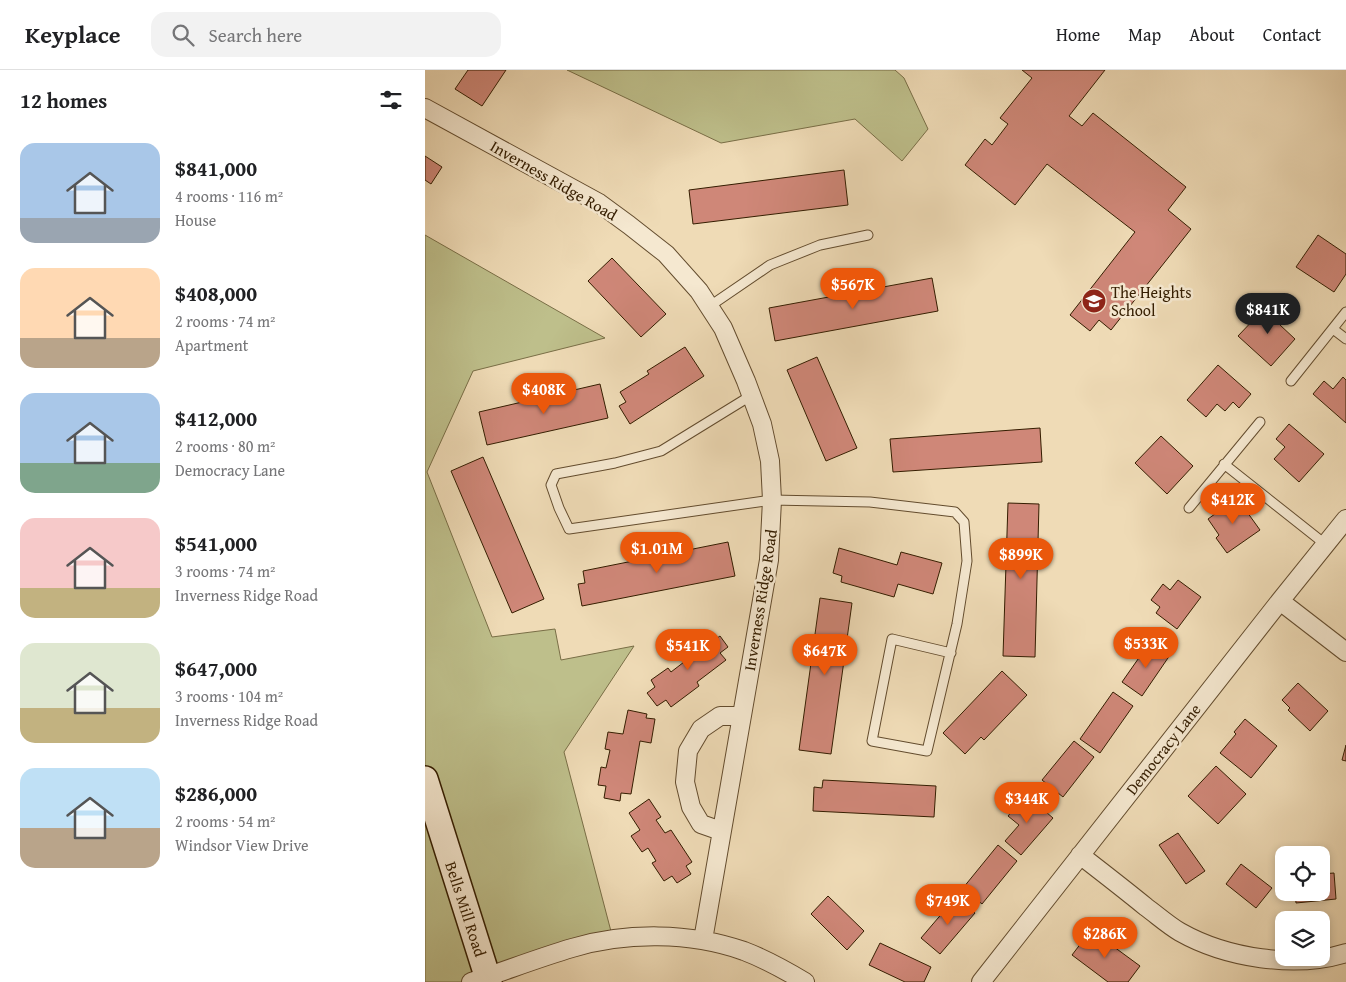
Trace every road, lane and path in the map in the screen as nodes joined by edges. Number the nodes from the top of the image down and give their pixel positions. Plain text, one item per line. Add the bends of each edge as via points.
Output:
1 (425, 108) edge
2 (868, 235) dead end
3 (710, 306) junction
4 (1346, 312) edge
5 (1333, 329) junction
6 (1346, 339) edge
7 (1291, 381) dead end
8 (752, 395) junction
9 (1259, 422) dead end
10 (1224, 464) junction
11 (772, 500) junction
12 (1189, 508) dead end
13 (1346, 518) edge
14 (1325, 544) junction
15 (1279, 601) junction
16 (951, 652) junction
17 (1346, 652) edge
18 (741, 716) junction
19 (425, 779) edge
20 (721, 831) junction
21 (1080, 855) junction
22 (703, 940) junction
23 (1346, 953) edge
24 (483, 980) edge
25 (805, 982) edge
26 (981, 982) edge

1 - 3 street, Inverness Ridge Road via 599,203 666,254
2 - 3 lane via 820,245 770,266
3 - 8 street, Inverness Ridge Road
4 - 5 lane
5 - 6 lane
5 - 7 lane
8 - 11 street, Inverness Ridge Road via 763,424
8 - 11 lane via 661,451 556,474 551,484 569,529
9 - 10 lane
10 - 12 lane
10 - 14 lane
11 - 16 lane via 870,502 955,512 964,522 967,561
11 - 18 street, Inverness Ridge Road via 769,560
13 - 14 street, Democracy Lane
14 - 15 street, Democracy Lane
15 - 17 street
15 - 21 street, Democracy Lane
16 - 16 lane via 927,751 872,741 892,639
18 - 20 street, Inverness Ridge Road
18 - 20 street via 720,716 701,729 688,751 685,782 691,807 701,824
19 - 24 street, Bells Mill Road
20 - 22 street, Inverness Ridge Road
21 - 23 street via 1178,931 1207,946 1284,961 1330,958
21 - 26 street, Democracy Lane
22 - 24 street via 661,937 613,939 573,947
22 - 25 street via 744,951

